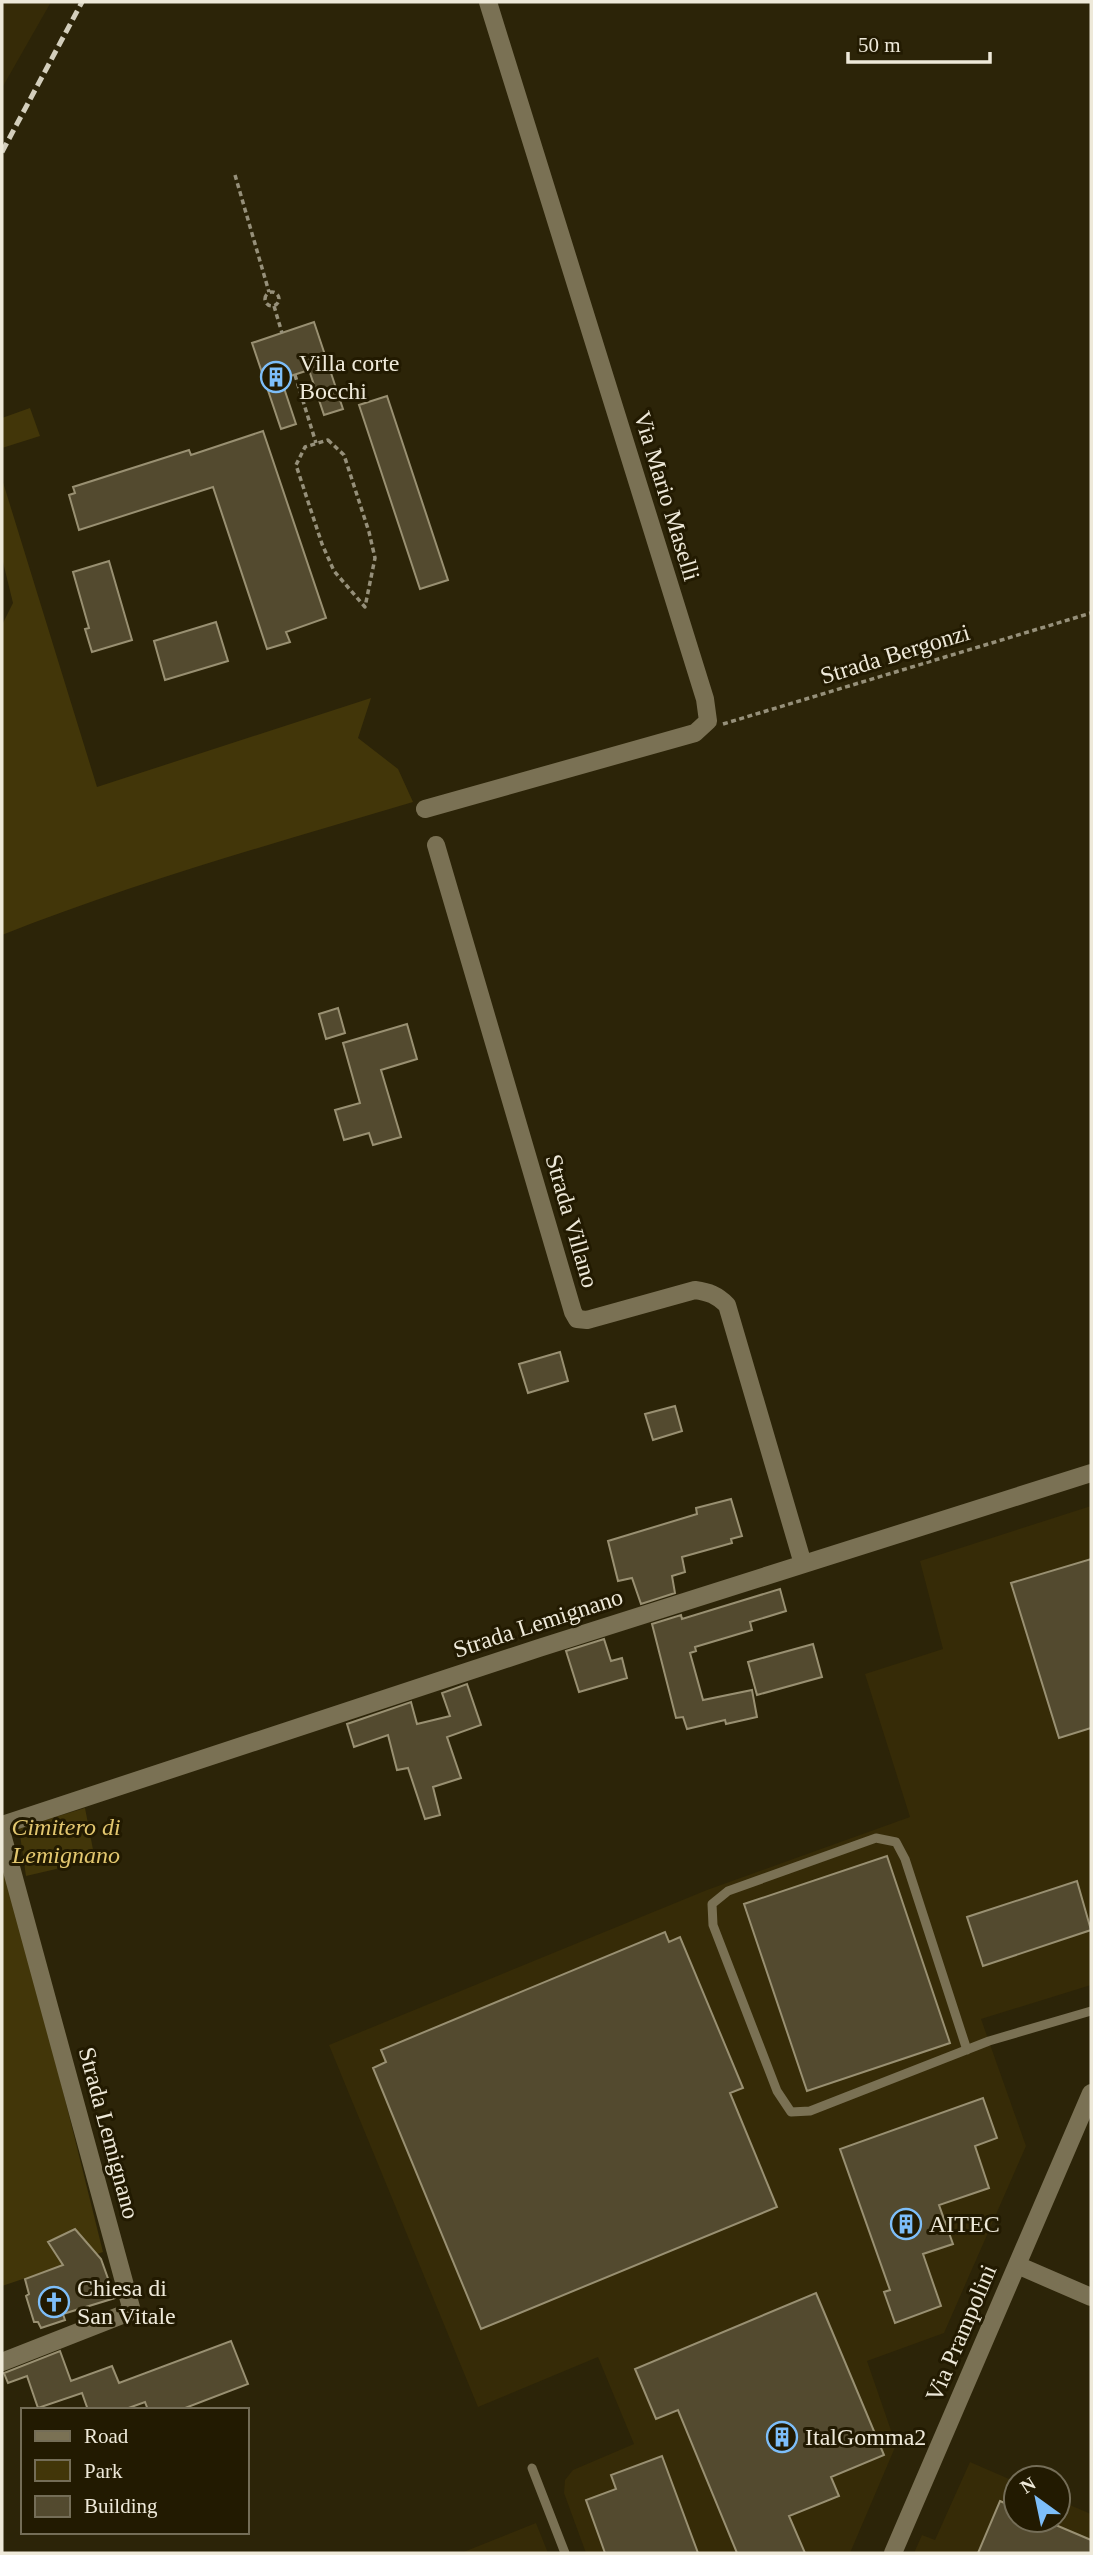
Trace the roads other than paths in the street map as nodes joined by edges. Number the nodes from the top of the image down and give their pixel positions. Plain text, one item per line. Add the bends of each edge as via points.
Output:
1 (488, 2) edge
2 (425, 810) dead end
3 (436, 845) dead end
4 (1091, 1473) edge
5 (803, 1564) junction
6 (2, 1825) edge
7 (2, 1834) edge
8 (1091, 2011) edge
9 (967, 2050) junction
10 (1091, 2093) edge
11 (1017, 2265) junction
12 (1091, 2297) edge
13 (2, 2362) edge
14 (532, 2468) dead end
15 (565, 2553) edge
16 (893, 2553) edge

1 - 2 street, Via Mario Maselli via 705,699 708,721 695,733
3 - 5 street, Strada Villano via 573,1312 577,1319 587,1320 695,1290 719,1297 727,1306
4 - 5 street, Strada Lemignano
5 - 6 street, Strada Lemignano
7 - 13 street, Strada Lemignano via 132,2311
8 - 9 lane
9 - 9 lane via 810,2111 791,2112 777,2091 713,1925 712,1904 728,1891 876,1838 896,1842
10 - 11 street, Via Prampolini
11 - 12 street
11 - 16 street, Via Prampolini
14 - 15 lane

